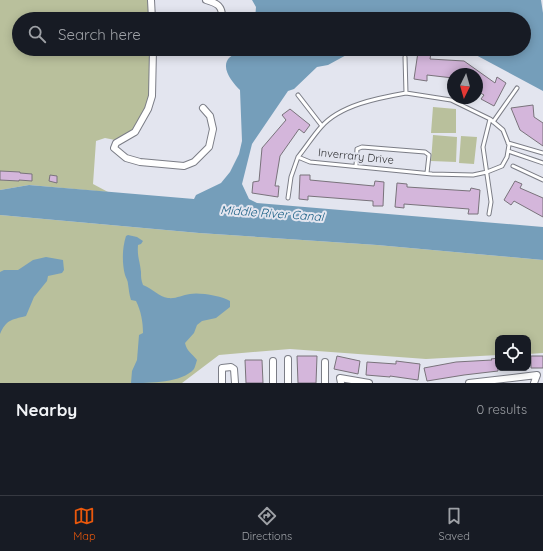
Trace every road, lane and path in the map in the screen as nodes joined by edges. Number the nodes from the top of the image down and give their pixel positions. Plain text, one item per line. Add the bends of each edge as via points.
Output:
1 (151, 0) edge
2 (206, 0) edge
3 (152, 12) edge
4 (223, 12) edge
5 (153, 56) edge
6 (405, 57) dead end
7 (517, 88) dead end
8 (406, 93) junction
9 (298, 95) dead end
10 (204, 108) dead end
11 (490, 119) junction
12 (493, 122) junction
13 (322, 126) junction
14 (508, 143) junction
15 (508, 151) junction
16 (543, 154) edge
17 (298, 157) junction
18 (543, 163) edge
19 (356, 166) junction
20 (513, 166) dead end
21 (487, 172) junction
22 (427, 173) junction
23 (543, 180) edge
24 (288, 198) dead end
25 (489, 214) dead end
26 (288, 360) dead end
27 (273, 361) dead end
28 (325, 362) dead end
29 (540, 375) edge
30 (341, 380) edge
31 (356, 382) edge
32 (222, 383) edge
33 (235, 383) edge
34 (273, 383) edge
35 (288, 383) edge
36 (325, 383) edge
37 (369, 383) edge
38 (469, 383) edge
39 (534, 383) edge

1 - 3 street
2 - 4 street via 218,4
5 - 10 street via 152,96 148,109 135,132 116,143 114,148 126,158 140,162 184,166 194,162 209,147 213,129 210,116
6 - 8 lane
7 - 12 lane
8 - 11 lane, Inverrary Drive via 451,100
8 - 13 lane, Inverrary Drive via 372,99 339,113
9 - 13 lane
11 - 12 lane, Inverrary Drive
11 - 21 lane via 483,147
12 - 14 lane, Inverrary Drive via 503,130
13 - 17 lane, Inverrary Drive
14 - 15 lane, Inverrary Drive
14 - 16 lane
15 - 18 lane
15 - 21 lane, Inverrary Drive via 502,166
17 - 19 lane, Inverrary Drive via 310,162
17 - 24 lane via 291,177
19 - 22 lane, Inverrary Drive
19 - 22 lane via 357,149 362,147 425,152 429,155
20 - 23 lane
21 - 22 lane, Inverrary Drive via 473,175
21 - 25 lane via 491,202
26 - 35 street
27 - 34 street
28 - 36 street
29 - 38 street
29 - 39 street
30 - 31 street
31 - 37 street
32 - 33 street via 222,368 231,367 234,369

